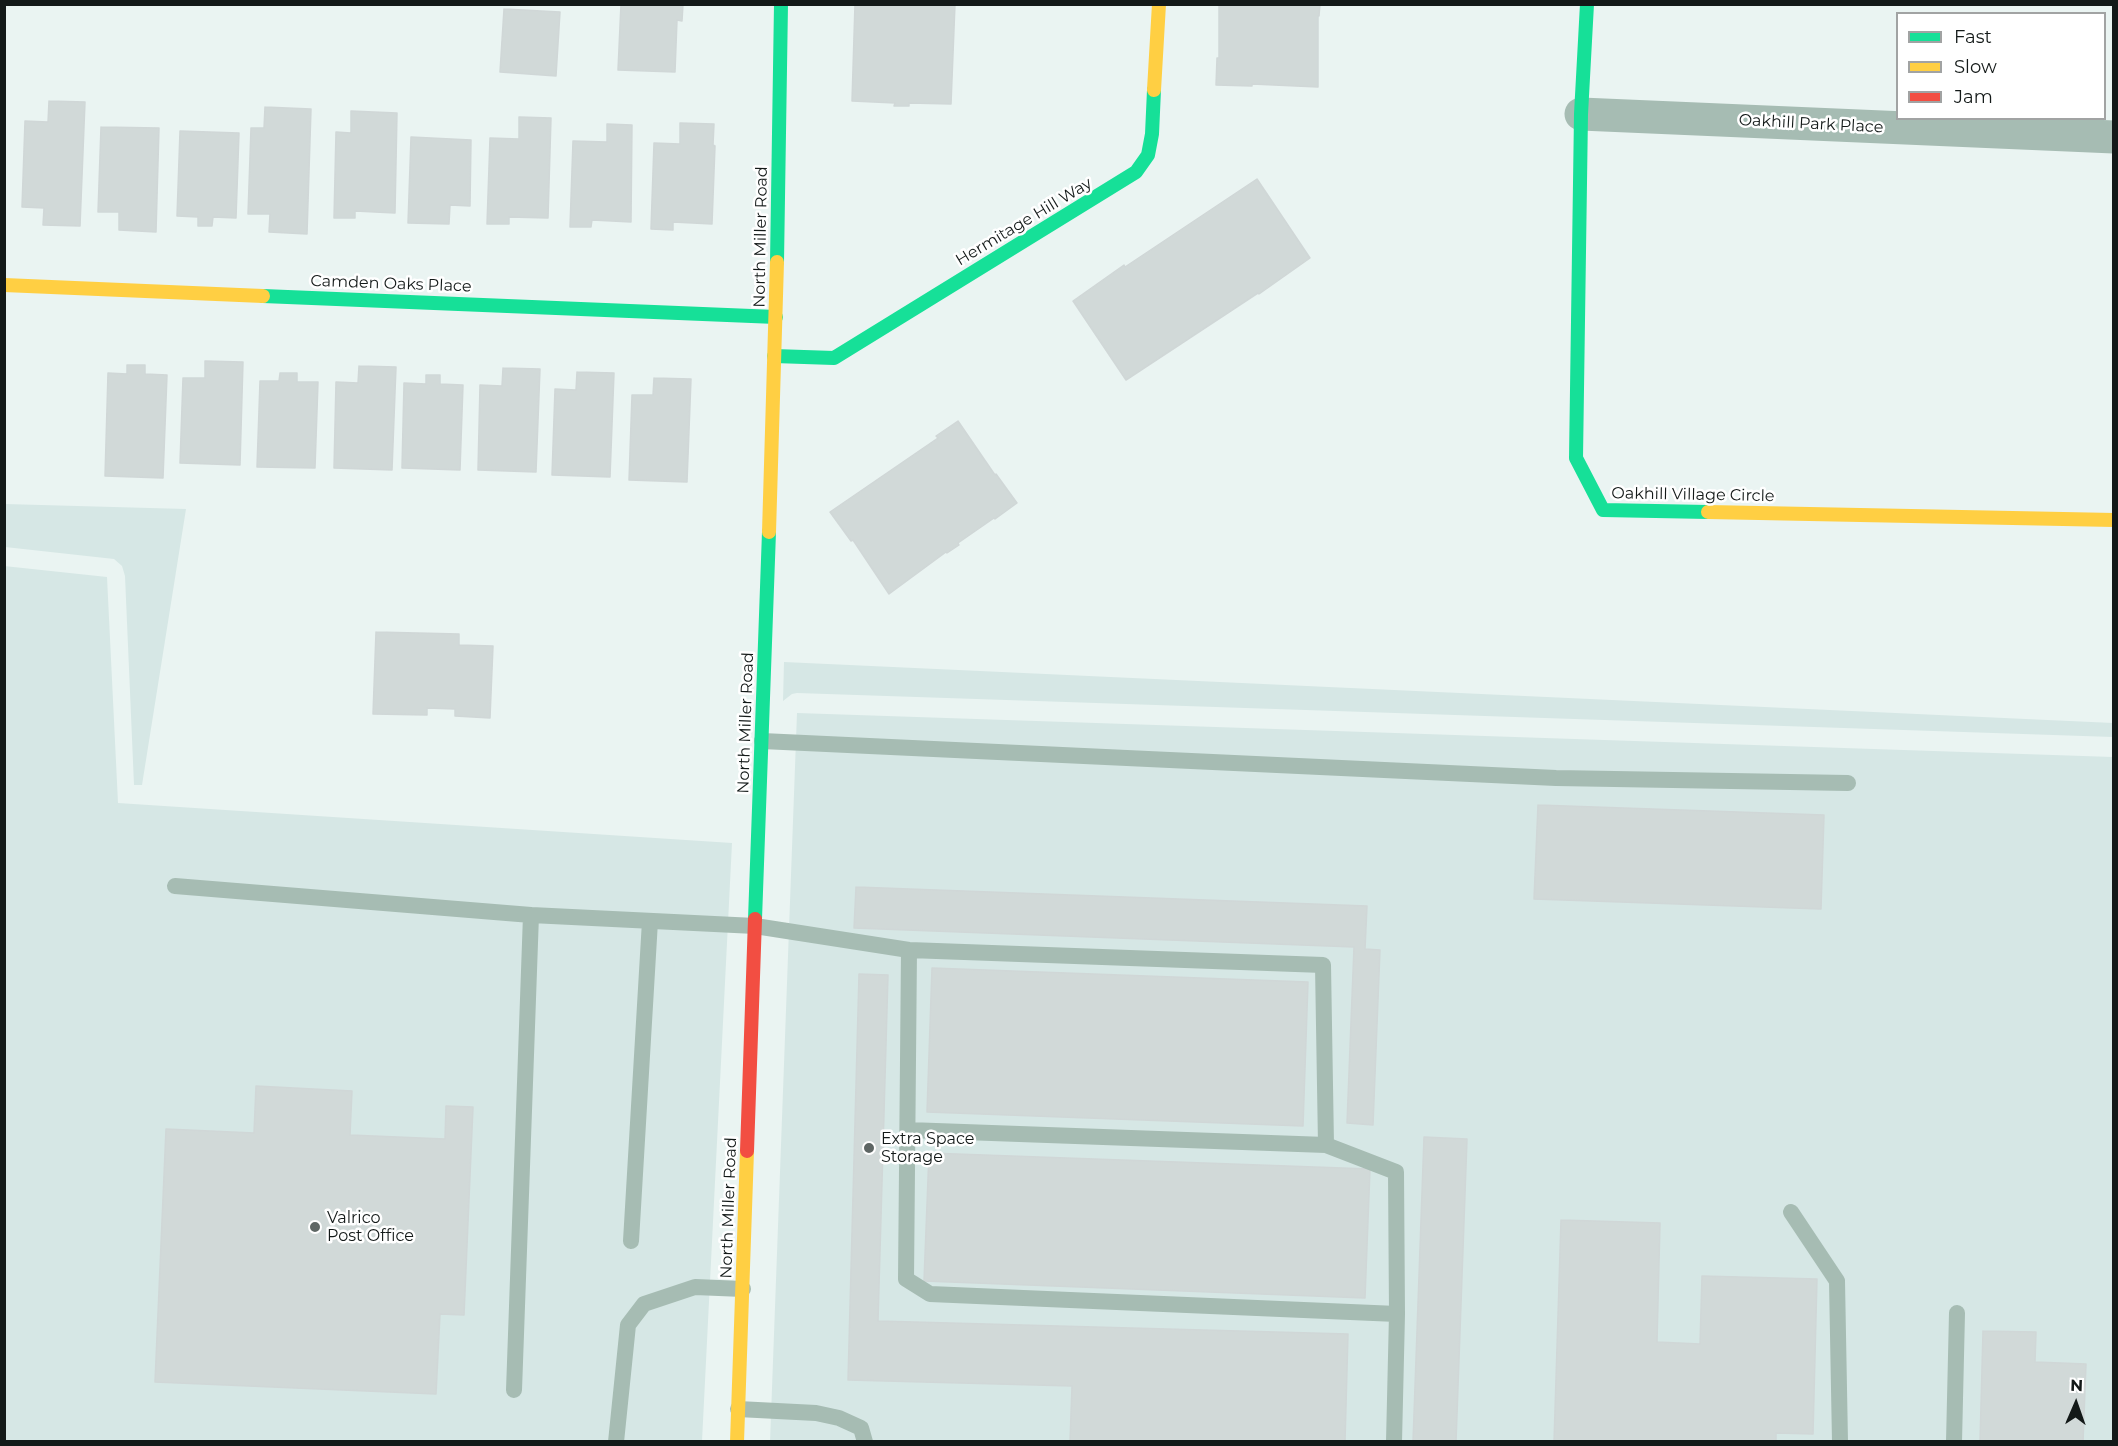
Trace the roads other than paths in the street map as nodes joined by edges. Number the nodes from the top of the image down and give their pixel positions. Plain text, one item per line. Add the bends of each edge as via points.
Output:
1 (781, 4) edge
2 (1159, 4) edge
3 (1587, 4) edge
4 (1581, 114) junction
5 (2114, 137) edge
6 (4, 285) edge
7 (776, 317) junction
8 (774, 356) junction
9 (2114, 520) edge
10 (762, 741) junction
11 (1848, 783) dead end
12 (175, 886) dead end
13 (531, 915) junction
14 (650, 921) junction
15 (755, 926) junction
16 (909, 950) junction
17 (908, 1130) junction
18 (1326, 1145) junction
19 (1791, 1212) dead end
20 (631, 1241) dead end
21 (743, 1289) junction
22 (1957, 1313) dead end
23 (1397, 1314) junction
24 (514, 1390) dead end
25 (738, 1409) junction
26 (616, 1442) edge
27 (737, 1442) edge
28 (865, 1442) edge
29 (1394, 1442) edge
30 (1840, 1442) edge
31 (1954, 1442) edge

1 - 7 street, North Miller Road
2 - 8 street, Hermitage Hill Way via 1152,134 1148,155 1136,172 834,358
3 - 4 street, Oakhill Village Circle
4 - 5 street, Oakhill Park Place
4 - 9 street, Oakhill Village Circle via 1576,458 1603,510
6 - 7 street, Camden Oaks Place
7 - 8 street, North Miller Road
8 - 10 street, North Miller Road
10 - 11 lane via 1545,778
10 - 15 street, North Miller Road
12 - 13 lane
13 - 14 lane
13 - 24 lane
14 - 15 lane
14 - 20 lane
15 - 16 lane
15 - 21 street, North Miller Road
16 - 17 lane
16 - 18 lane via 1323,964
17 - 18 lane
17 - 23 lane via 906,1279 930,1294
18 - 23 lane via 1396,1172
19 - 30 lane via 1837,1281
21 - 25 street, North Miller Road
21 - 26 lane via 695,1287 644,1304 628,1324
22 - 31 lane
23 - 29 lane
25 - 27 street, North Miller Road
25 - 28 lane via 839,1418 861,1428

